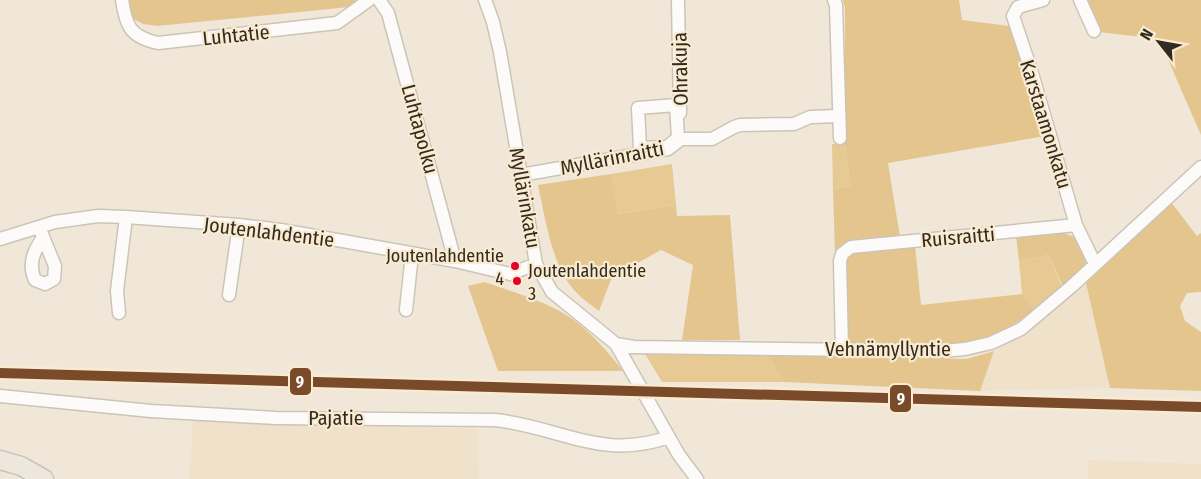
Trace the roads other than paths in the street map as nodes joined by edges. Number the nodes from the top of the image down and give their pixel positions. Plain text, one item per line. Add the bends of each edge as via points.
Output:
1 (122, 0) edge
2 (369, 0) edge
3 (379, 0) edge
4 (678, 0) edge
5 (1043, 0) edge
6 (1080, 0) edge
7 (490, 2) edge
8 (835, 2) edge
9 (1094, 31) dead end
10 (839, 116) junction
11 (840, 138) dead end
12 (681, 139) junction
13 (640, 148) joint
14 (1201, 167) edge
15 (521, 175) junction
16 (126, 217) junction
17 (239, 225) junction
18 (1076, 225) junction
19 (0, 239) edge
20 (412, 254) junction
21 (455, 261) junction
22 (536, 264) junction
23 (1095, 264) junction
24 (229, 295) dead end
25 (406, 310) dead end
26 (119, 313) dead end
27 (616, 344) junction
28 (842, 349) junction
29 (0, 396) edge
30 (669, 437) junction
31 (0, 460) edge
32 (44, 479) edge
33 (697, 479) edge

1 - 2 street, Luhtatie via 131,30 158,43 338,23
3 - 21 street, Luhtapolku via 388,13
4 - 12 street, Ohrakuja
5 - 18 street, Karstaamonkatu via 1018,7 1013,16
6 - 9 street
7 - 15 street, Myllärinkatu
8 - 10 street
10 - 11 street
10 - 12 street, Myllärinraitti via 810,117 794,124 740,125 712,139
12 - 15 street, Myllärinraitti via 668,149
13 - 13 street via 638,108 676,105 678,138 667,147
14 - 23 street, Vehnämyllyntie
15 - 22 street, Myllärinkatu
16 - 17 street, Joutenlahdentie
16 - 19 street, Joutenlahdentie via 55,222 41,232
16 - 26 street via 117,291
17 - 20 street, Joutenlahdentie
17 - 24 street
18 - 23 street, Karstaamonkatu
18 - 28 street, Ruisraitti via 851,247 840,261
20 - 21 street, Joutenlahdentie
20 - 25 street
21 - 22 street, Joutenlahdentie via 510,274
22 - 27 street, Myllärinkatu via 552,292
23 - 28 street, Vehnämyllyntie via 1021,329 991,343 943,351
27 - 28 street, Vehnämyllyntie
27 - 30 street, Myllärinkatu
29 - 30 street, Pajatie via 276,418 495,420 608,446 634,447
30 - 33 street, Myllärinkatu
31 - 32 highway

